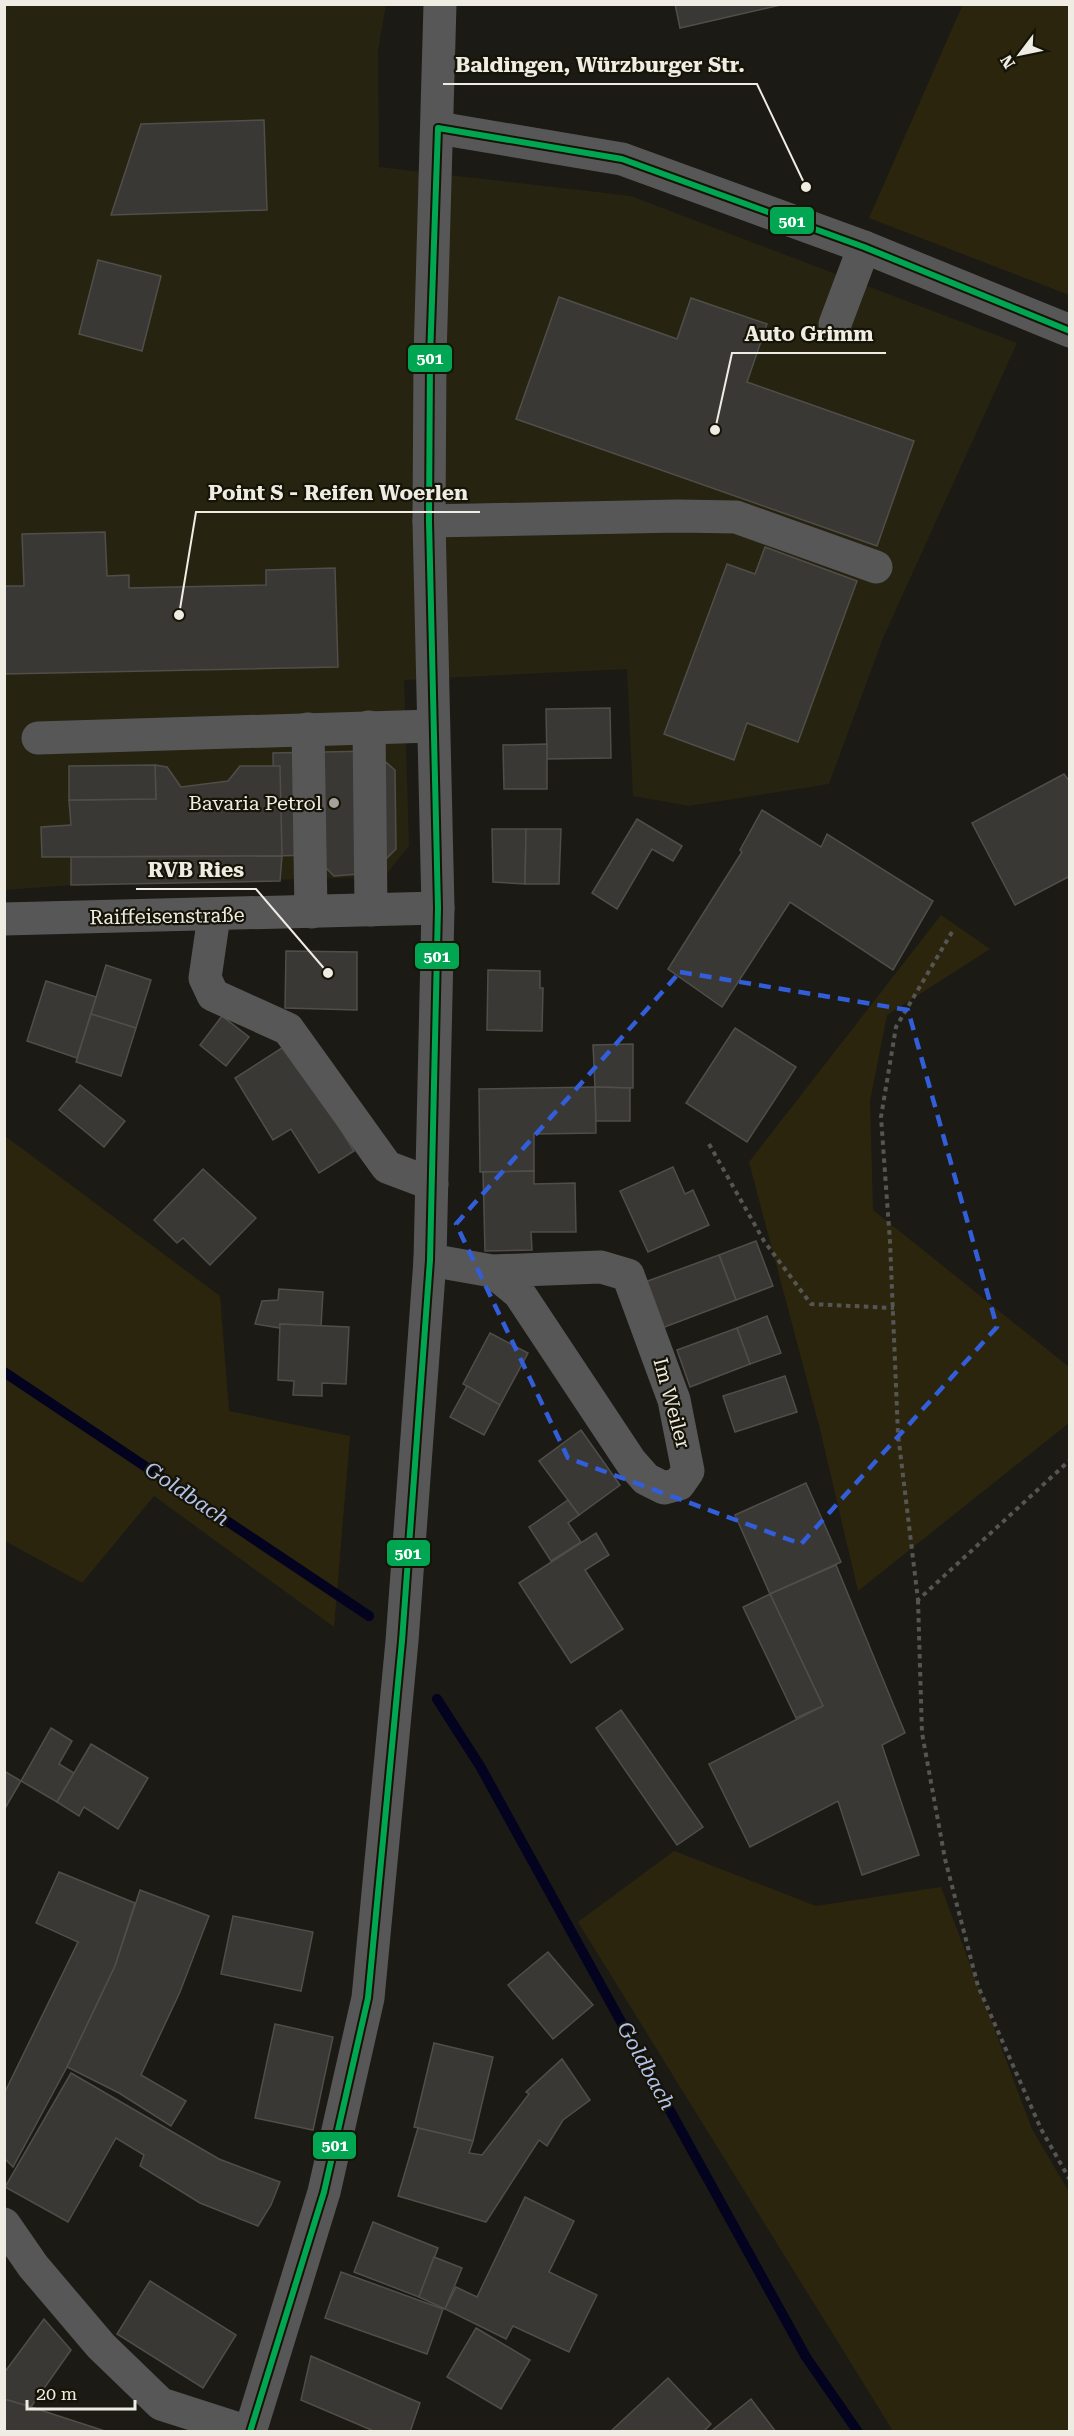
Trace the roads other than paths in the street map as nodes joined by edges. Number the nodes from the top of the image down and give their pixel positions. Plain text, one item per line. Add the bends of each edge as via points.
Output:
1 (440, 4) edge
2 (438, 128) junction
3 (864, 247) junction
4 (835, 324) dead end
5 (1070, 331) edge
6 (429, 521) junction
7 (876, 567) dead end
8 (432, 726) junction
9 (369, 727) junction
10 (308, 729) junction
11 (38, 738) dead end
12 (438, 908) junction
13 (371, 910) junction
14 (311, 912) junction
15 (214, 916) junction
16 (4, 919) edge
17 (432, 1184) junction
18 (430, 1260) junction
19 (492, 1271) junction
20 (4, 2224) edge
21 (249, 2432) edge

1 - 2 street
2 - 3 street via 622,159
2 - 6 street
3 - 4 street
3 - 5 street
6 - 7 street via 736,517
6 - 8 street
8 - 9 street
8 - 12 street
9 - 10 street
9 - 13 street
10 - 11 street
10 - 14 street
12 - 13 street, Raiffeisenstraße
12 - 17 street
13 - 14 street, Raiffeisenstraße
14 - 15 street, Raiffeisenstraße
15 - 16 street, Raiffeisenstraße
15 - 17 street via 205,978 213,995 288,1029 387,1167
17 - 18 street
18 - 19 street, Im Weiler
18 - 21 street via 402,1641 368,1998 324,2193
19 - 19 street, Im Weiler via 601,1267 628,1275 674,1400 688,1471 679,1484 664,1488 646,1479 631,1462 519,1293
20 - 21 street via 33,2266 101,2346 160,2404

